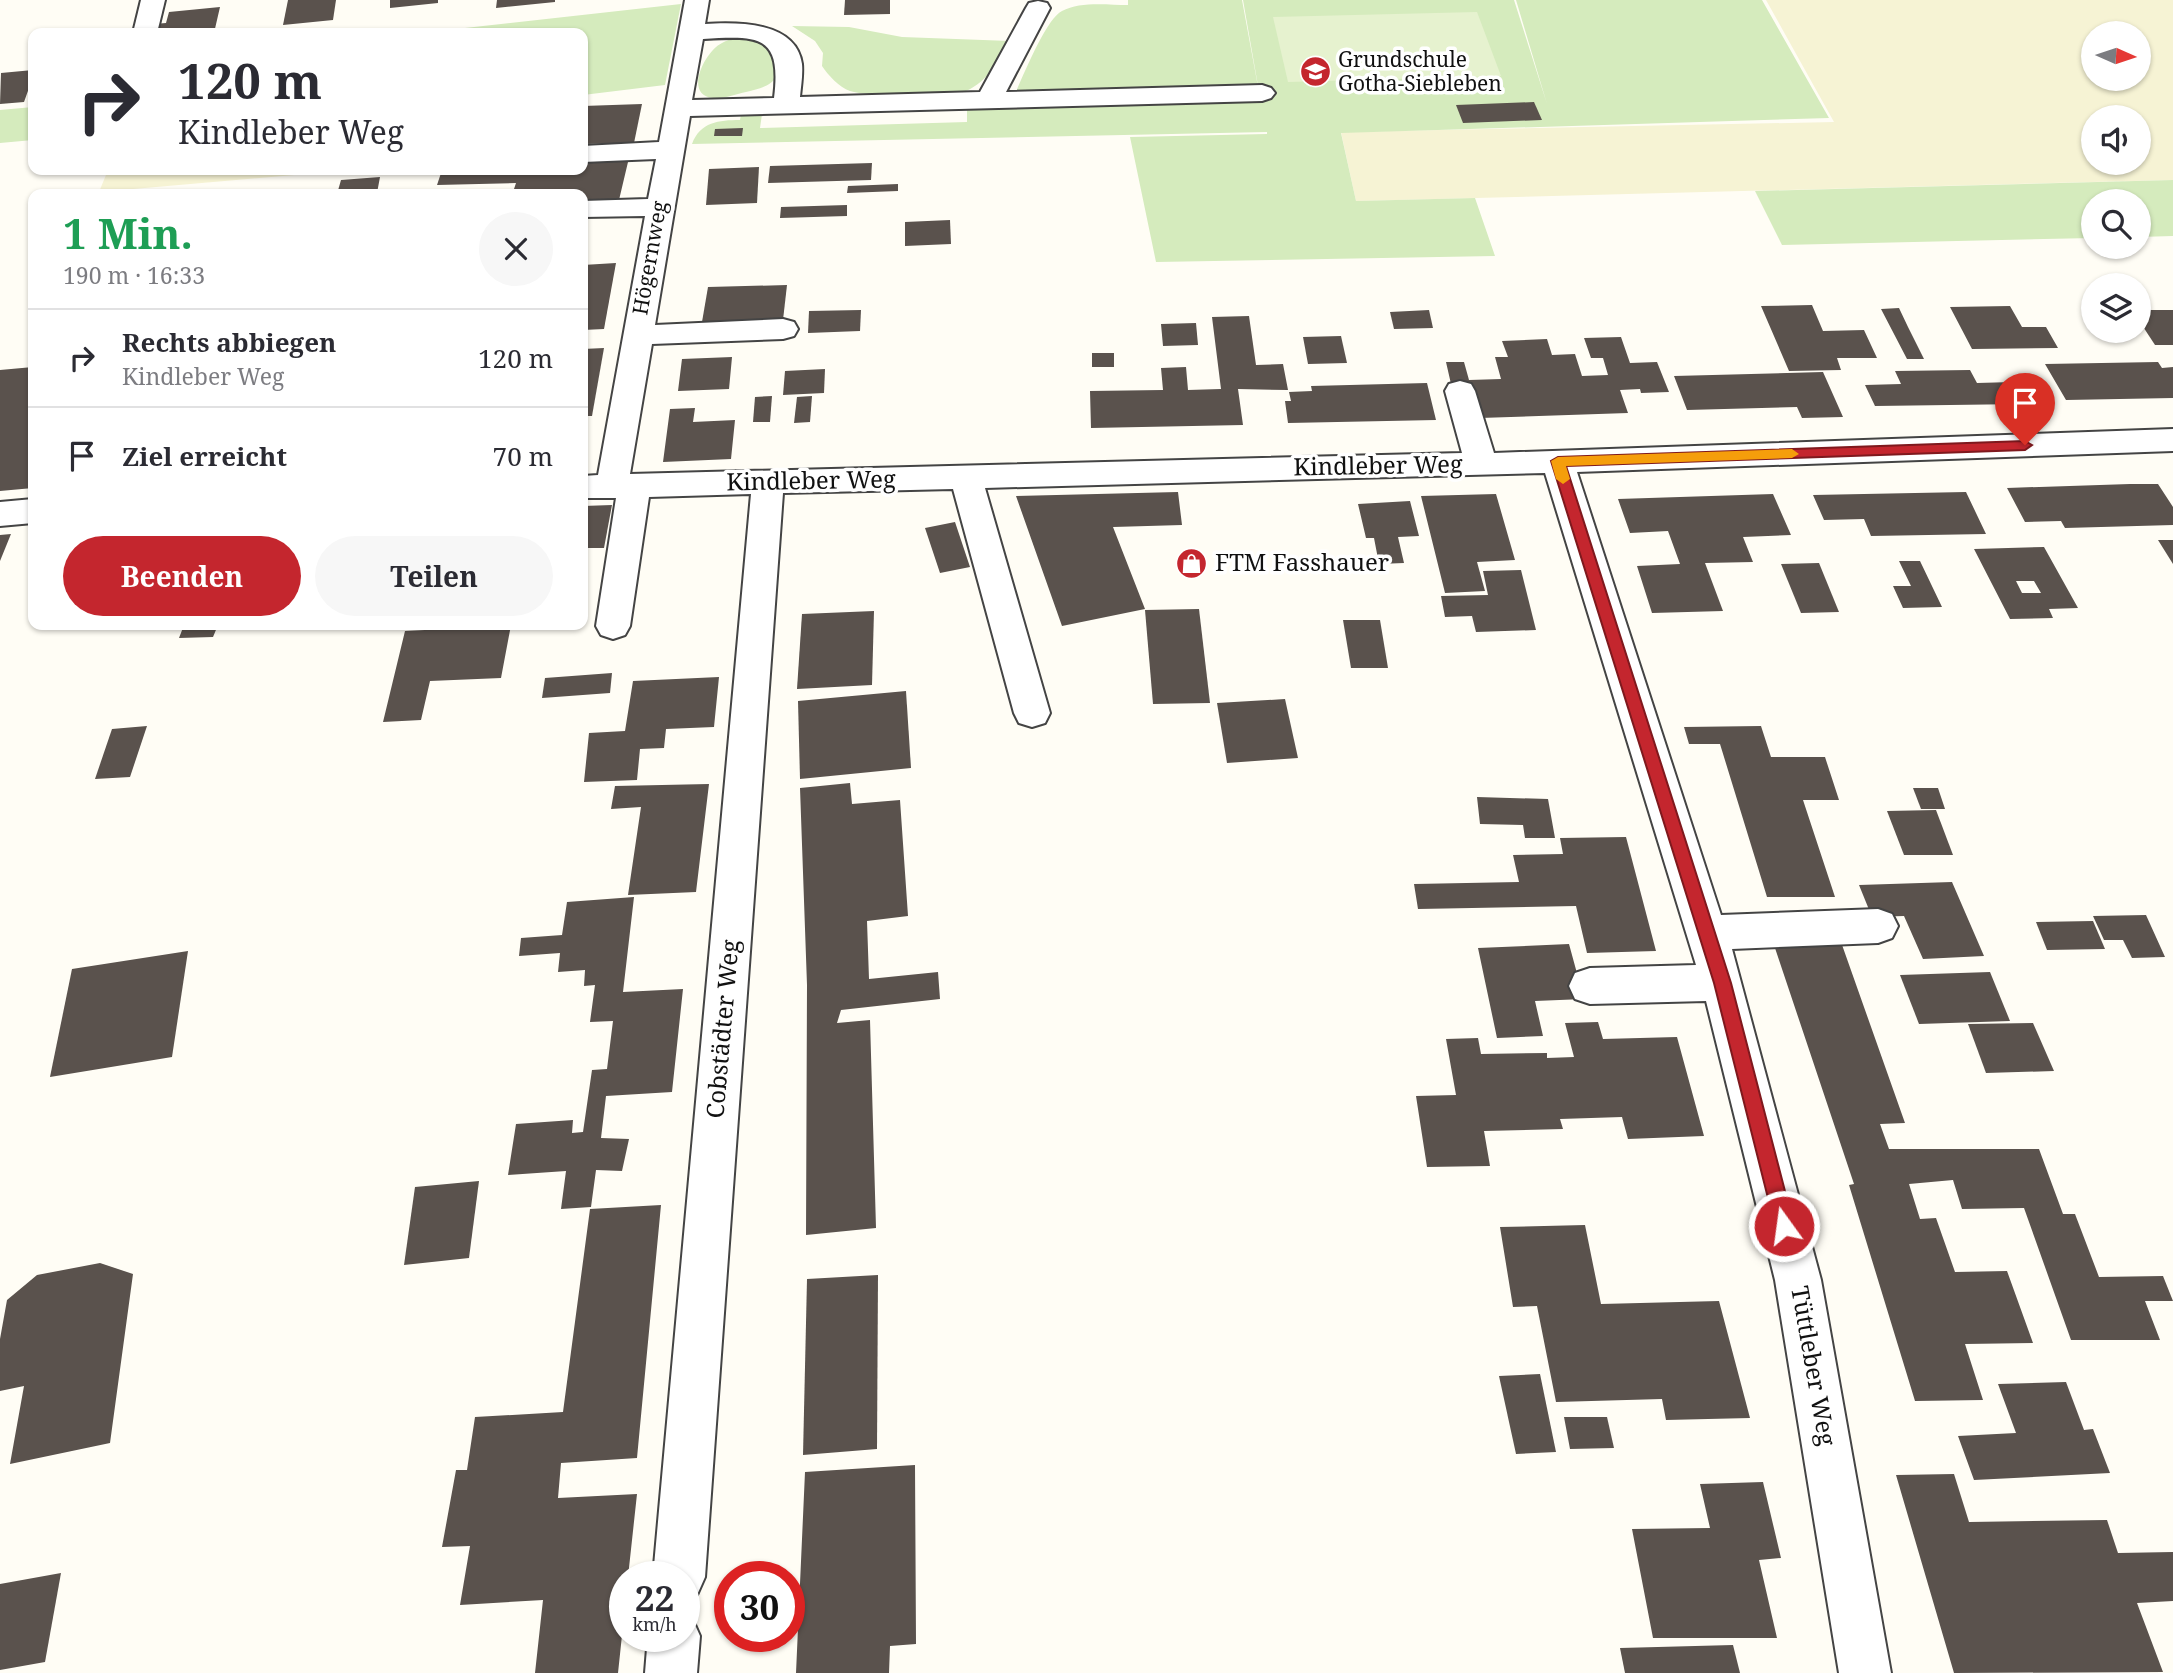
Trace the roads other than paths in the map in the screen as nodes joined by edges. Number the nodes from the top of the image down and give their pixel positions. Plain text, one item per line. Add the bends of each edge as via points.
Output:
1 (153, 0) edge
2 (697, 0) edge
3 (1038, 8) dead end
4 (146, 28) edge
5 (691, 32) junction
6 (1262, 93) dead end
7 (989, 100) junction
8 (786, 105) junction
9 (678, 108) junction
10 (670, 150) junction
11 (588, 154) edge
12 (659, 207) junction
13 (588, 209) edge
14 (783, 328) dead end
15 (637, 335) junction
16 (1460, 391) dead end
17 (2173, 440) edge
18 (1558, 461) junction
19 (1480, 464) junction
20 (966, 477) junction
21 (768, 482) junction
22 (609, 486) edge
23 (28, 511) edge
24 (0, 514) edge
25 (613, 626) dead end
26 (1032, 713) dead end
27 (1865, 914) dead end
28 (1702, 922) junction
29 (1722, 983) junction
30 (1590, 986) dead end
31 (679, 1561) edge
32 (673, 1652) edge
33 (671, 1673) edge
34 (1865, 1673) edge

1 - 4 street
2 - 5 street, Högernweg
3 - 7 street
5 - 8 street via 746,30 776,43 789,63
5 - 9 street, Högernweg
6 - 7 street
7 - 8 street
8 - 9 street
9 - 10 street, Högernweg
10 - 11 street
10 - 12 street, Högernweg
12 - 13 street
12 - 15 street, Högernweg
14 - 15 street
15 - 22 street, Högernweg
16 - 19 street
17 - 18 street, Kindleber Weg
18 - 19 street, Kindleber Weg
18 - 28 street, Tüttleber Weg
19 - 20 street, Kindleber Weg
20 - 21 street, Kindleber Weg
20 - 26 street
21 - 22 street, Kindleber Weg
21 - 31 street, Cobstädter Weg
22 - 25 street, Högernweg
23 - 24 street
27 - 28 street
28 - 29 street, Tüttleber Weg
29 - 30 street
29 - 34 street, Tüttleber Weg via 1798,1280
32 - 33 street

